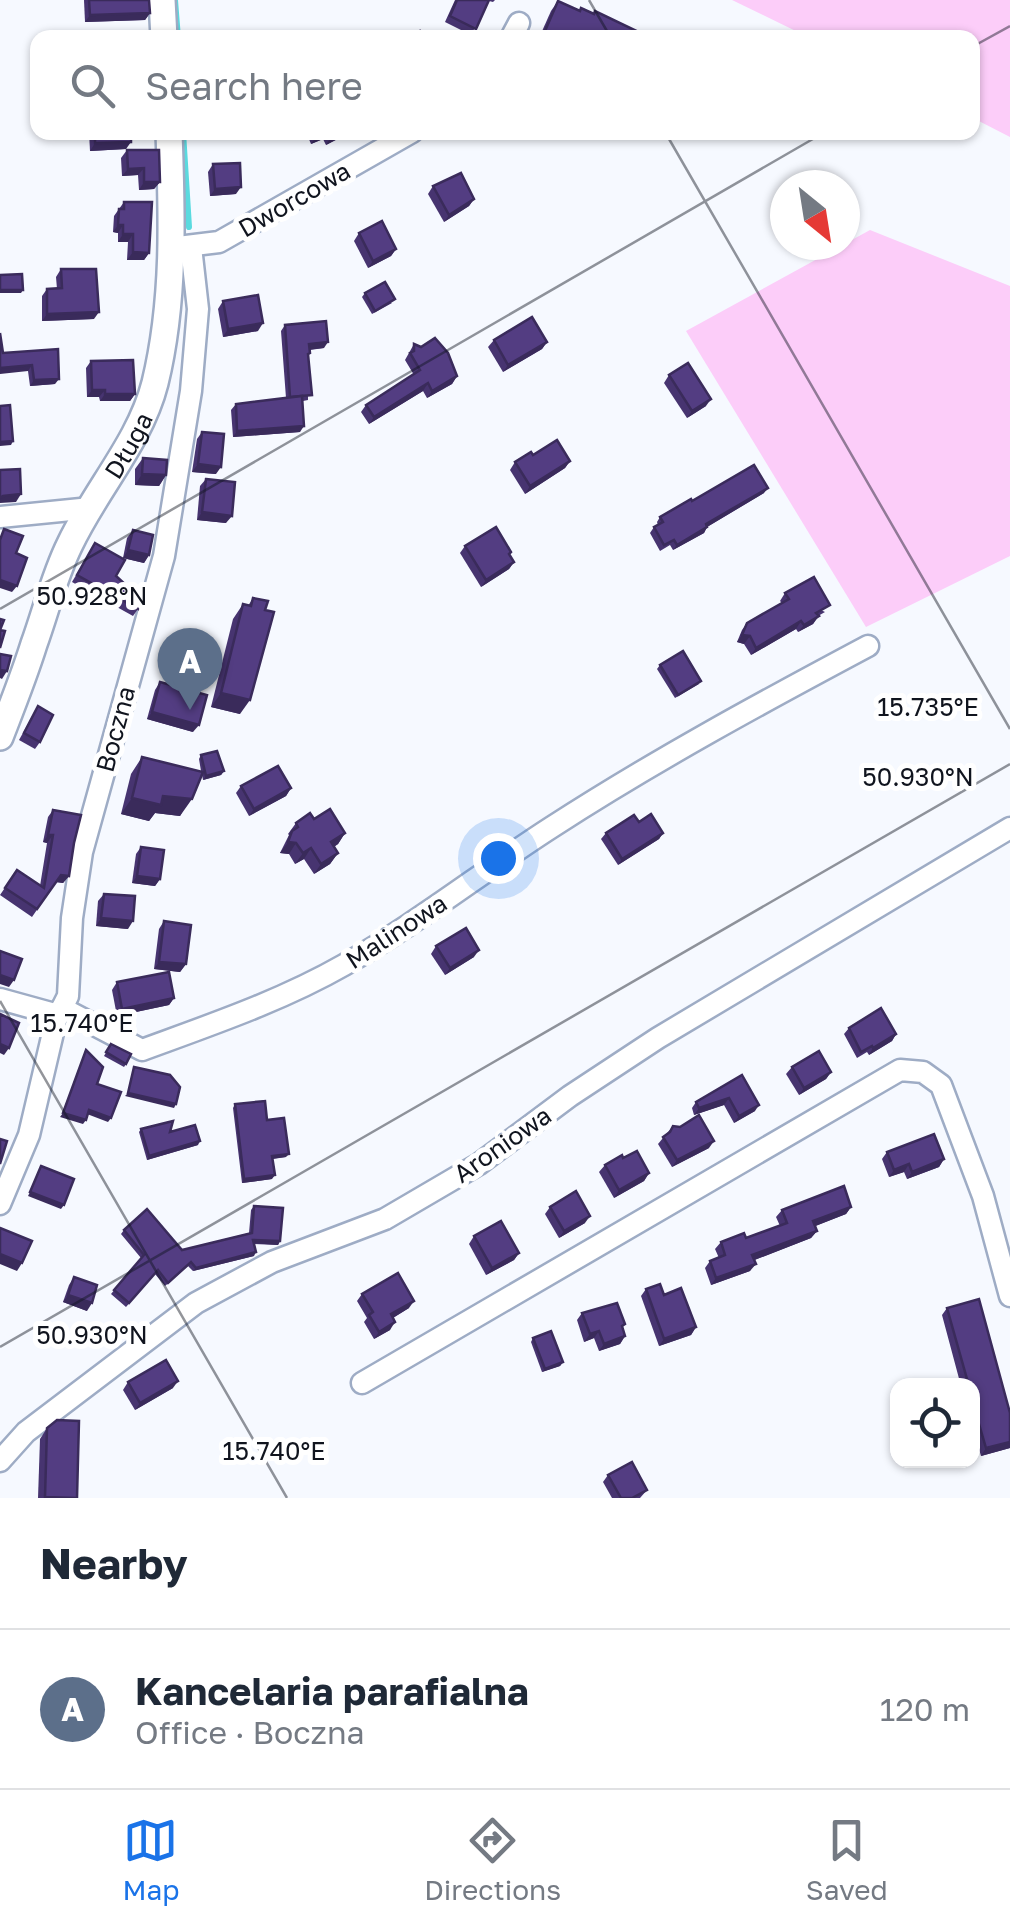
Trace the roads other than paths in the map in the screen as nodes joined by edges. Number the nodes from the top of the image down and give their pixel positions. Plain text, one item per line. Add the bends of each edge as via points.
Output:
1 (162, 0) edge
2 (164, 30) edge
3 (170, 140) edge
4 (398, 140) edge
5 (181, 247) junction
6 (91, 508) junction
7 (0, 517) edge
8 (868, 646) dead end
9 (0, 737) edge
10 (1010, 828) edge
11 (6, 1001) edge
12 (60, 1011) junction
13 (0, 1204) edge
14 (1010, 1296) edge
15 (362, 1383) dead end
16 (0, 1461) edge

1 - 2 street
3 - 5 street, Długa
4 - 5 street, Dworcowa via 219,242
5 - 6 street, Długa via 147,407
5 - 12 street, Boczna via 198,309 191,392 164,556 82,852 68,996
6 - 7 street
6 - 9 street, Długa via 58,571
8 - 12 street, Malinowa via 644,771 300,988 142,1050
10 - 16 street, Aroniowa via 658,1038 479,1164 385,1220 272,1262 196,1303 26,1432
11 - 12 street, Malinowa
12 - 13 street, Boczna via 28,1135
14 - 15 street via 983,1196 941,1086 923,1072 900,1070

